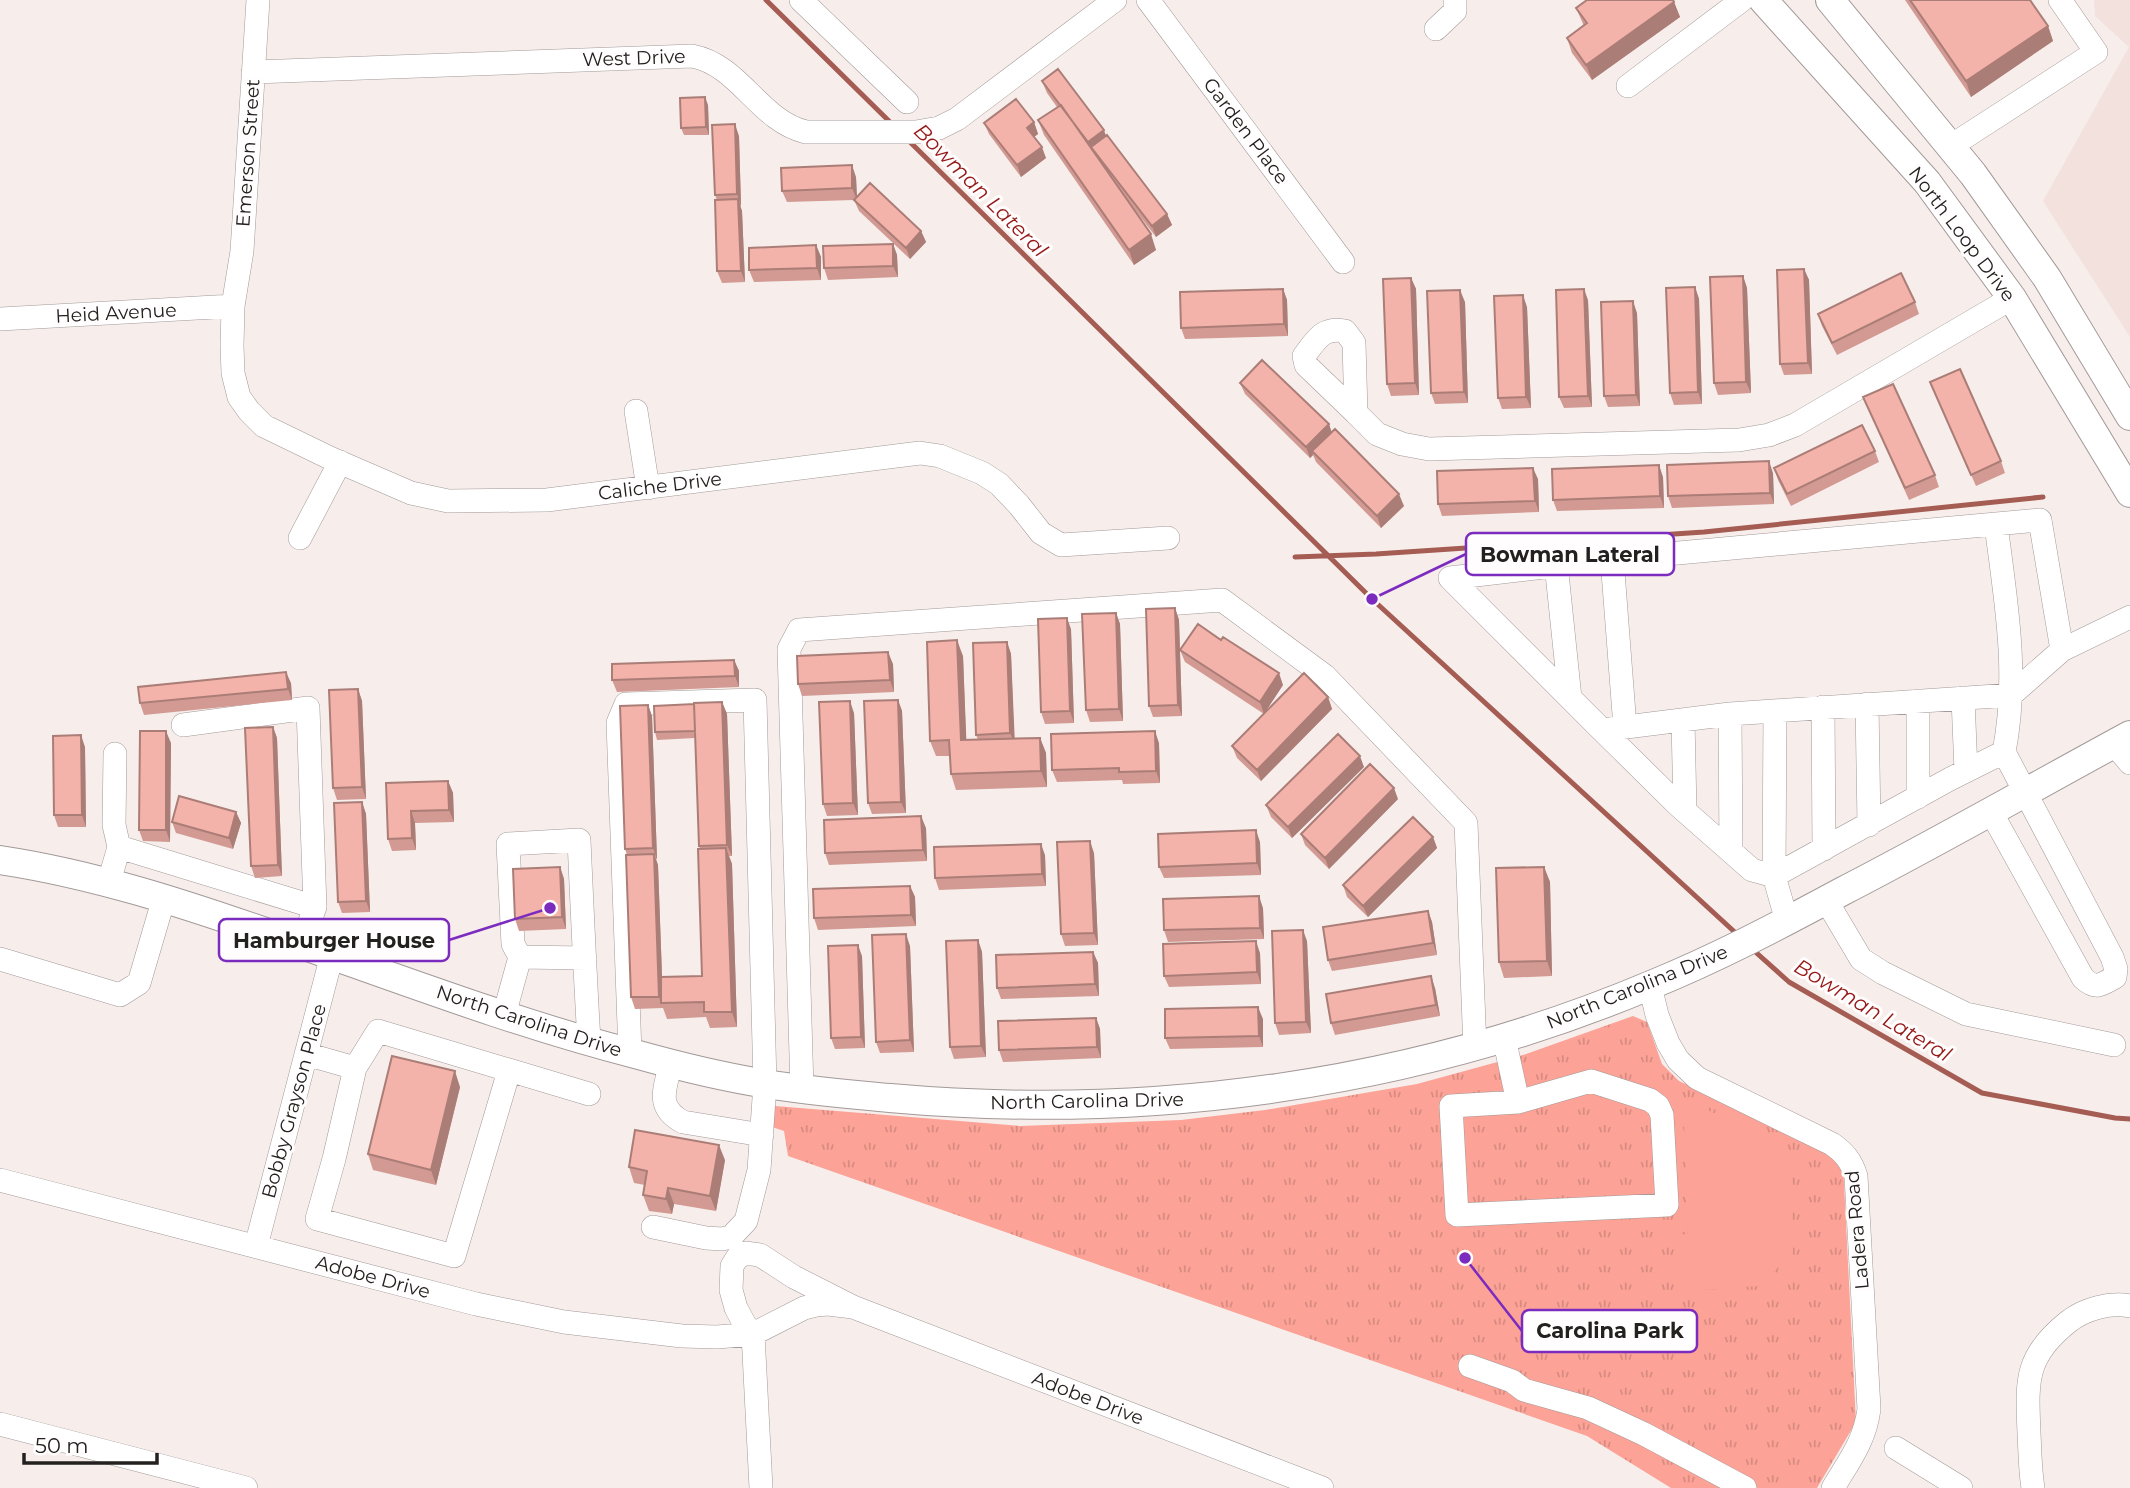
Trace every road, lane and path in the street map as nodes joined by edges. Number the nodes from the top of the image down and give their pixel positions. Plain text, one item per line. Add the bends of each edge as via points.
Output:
1 (258, 0) edge
2 (801, 0) edge
3 (1115, 0) edge
4 (1147, 0) edge
5 (1455, 0) edge
6 (1742, 0) edge
7 (1763, 0) edge
8 (1830, 0) edge
9 (2060, 0) edge
10 (1436, 29) dead end
11 (253, 72) junction
12 (1628, 86) dead end
13 (907, 102) dead end
14 (1951, 146) junction
15 (1343, 262) dead end
16 (2047, 278) junction
17 (2011, 298) junction
18 (233, 306) junction
19 (0, 319) edge
20 (636, 411) dead end
21 (1356, 412) dead end
22 (2130, 416) edge
23 (340, 462) junction
24 (648, 488) junction
25 (2130, 493) edge
26 (1996, 525) junction
27 (300, 538) dead end
28 (1168, 538) dead end
29 (1612, 559) junction
30 (1556, 564) junction
31 (2130, 617) edge
32 (2062, 650) junction
33 (2011, 695) junction
34 (1570, 698) junction
35 (1963, 698) junction
36 (1918, 701) junction
37 (1867, 704) junction
38 (1823, 707) junction
39 (1774, 710) junction
40 (1730, 714) junction
41 (1683, 720) junction
42 (183, 726) dead end
43 (1625, 727) junction
44 (1602, 730) junction
45 (2126, 746) edge
46 (2004, 752) junction
47 (116, 754) dead end
48 (1966, 771) junction
49 (2025, 793) junction
50 (1919, 797) junction
51 (1685, 811) junction
52 (1992, 812) junction
53 (1869, 825) junction
54 (119, 847) junction
55 (1824, 849) junction
56 (1731, 851) junction
57 (0, 860) edge
58 (1774, 876) junction
59 (109, 882) junction
60 (164, 898) junction
61 (1826, 900) junction
62 (314, 907) junction
63 (1777, 926) junction
64 (302, 944) junction
65 (332, 955) junction
66 (520, 957) junction
67 (585, 958) junction
68 (0, 959) edge
69 (1650, 986) junction
70 (504, 1015) junction
71 (1504, 1038) junction
72 (589, 1041) junction
73 (2114, 1045) dead end
74 (1475, 1048) junction
75 (630, 1053) junction
76 (306, 1054) junction
77 (671, 1063) junction
78 (355, 1068) junction
79 (509, 1071) junction
80 (765, 1084) junction
81 (802, 1089) junction
82 (589, 1094) dead end
83 (1518, 1102) junction
84 (762, 1135) junction
85 (0, 1180) edge
86 (653, 1227) dead end
87 (256, 1246) junction
88 (2130, 1306) edge
89 (853, 1307) junction
90 (752, 1334) junction
91 (1470, 1366) dead end
92 (0, 1424) edge
93 (1896, 1448) dead end
94 (246, 1488) edge
95 (761, 1488) edge
96 (1322, 1488) edge
97 (1745, 1488) edge
98 (1833, 1488) edge
99 (1961, 1488) edge
100 (2033, 1488) edge

1 - 11 street, Emerson Street
2 - 13 street
3 - 11 street, West Drive via 957,119 916,132 796,130 782,123 719,65 692,56
4 - 15 street, Garden Place
5 - 10 street via 1455,11
6 - 12 street
7 - 17 main road, North Loop Drive via 1927,182
8 - 14 main road
9 - 14 street via 2096,52
11 - 18 street, Emerson Street via 242,251
14 - 16 main road
16 - 17 main road
16 - 22 main road
17 - 21 street via 1795,425 1769,435 1739,440 1429,449 1377,433
17 - 25 main road, North Loop Drive
18 - 19 street, Heid Avenue
18 - 23 street, Caliche Drive via 233,373 239,397 264,426
20 - 24 street
23 - 24 street, Caliche Drive via 411,493 447,501 547,500
23 - 27 street
24 - 28 street, Caliche Drive via 920,453 940,456 999,484 1041,533 1061,545
26 - 29 street
26 - 32 street via 2040,520
26 - 33 street via 2013,676
29 - 30 street
29 - 43 street
30 - 34 street
30 - 34 street via 1450,578
31 - 32 street
32 - 33 street
33 - 35 street
33 - 46 street
34 - 44 street
35 - 36 street
35 - 48 street
36 - 37 street
36 - 50 street
37 - 38 street
37 - 53 street
38 - 39 street
38 - 55 street
39 - 40 street
39 - 58 street
40 - 41 street
40 - 56 street
41 - 43 street
41 - 51 street
42 - 62 street via 307,708
43 - 44 street
44 - 51 street
45 - 49 main road, North Carolina Drive
46 - 48 street
46 - 49 street
47 - 54 street via 114,825
48 - 50 street
49 - 52 main road, North Carolina Drive
49 - 52 street via 2112,957 2115,977 2100,986 2082,978
50 - 53 street
51 - 56 street
52 - 61 main road, North Carolina Drive
53 - 55 street
54 - 59 street
54 - 62 street
55 - 58 street
56 - 58 street via 1752,870
57 - 59 main road, North Carolina Drive
58 - 63 street
59 - 60 main road, North Carolina Drive
60 - 64 main road, North Carolina Drive
60 - 68 street via 139,983 120,995
61 - 63 main road, North Carolina Drive
61 - 73 street via 1861,959 1883,973 1966,1014
62 - 64 street
63 - 69 main road, North Carolina Drive
64 - 65 main road, North Carolina Drive
65 - 70 main road, North Carolina Drive
65 - 76 street, Bobby Grayson Place
66 - 67 street
66 - 67 street via 513,944 508,844 579,840
66 - 70 street
67 - 72 street
69 - 71 main road, North Carolina Drive
69 - 98 street, Ladera Road via 1668,1043 1697,1078 1832,1144 1852,1163 1869,1409 1860,1443
70 - 72 main road, North Carolina Drive
71 - 74 main road, North Carolina Drive
71 - 83 street
72 - 75 main road, North Carolina Drive
74 - 81 main road, North Carolina Drive via 1328,1080 1184,1100 1014,1105
74 - 81 street via 1466,823 1325,676 1222,600 799,630 789,649
75 - 77 main road, North Carolina Drive
75 - 80 street via 618,723 626,704 755,701
76 - 78 street
76 - 87 street, Bobby Grayson Place
77 - 80 main road, North Carolina Drive
77 - 84 street via 663,1102 671,1116 682,1122
78 - 79 street via 378,1031
78 - 79 street via 317,1219 454,1256
79 - 82 street
80 - 81 main road, North Carolina Drive
80 - 84 street
83 - 83 street via 1451,1106 1457,1215 1667,1205 1662,1115 1650,1100 1591,1081
84 - 86 street via 746,1221 731,1237 706,1238
85 - 87 street, Adobe Drive
87 - 90 street, Adobe Drive via 476,1304 564,1322 682,1336
88 - 100 street via 2112,1305 2073,1317 2037,1356 2027,1389
89 - 90 street, Adobe Drive via 828,1304 804,1308
89 - 90 street, Adobe Drive via 760,1255 746,1253 732,1266 731,1290
89 - 96 street, Adobe Drive
90 - 95 street
91 - 97 street via 1512,1381 1524,1391 1588,1408
92 - 94 street
93 - 99 street

